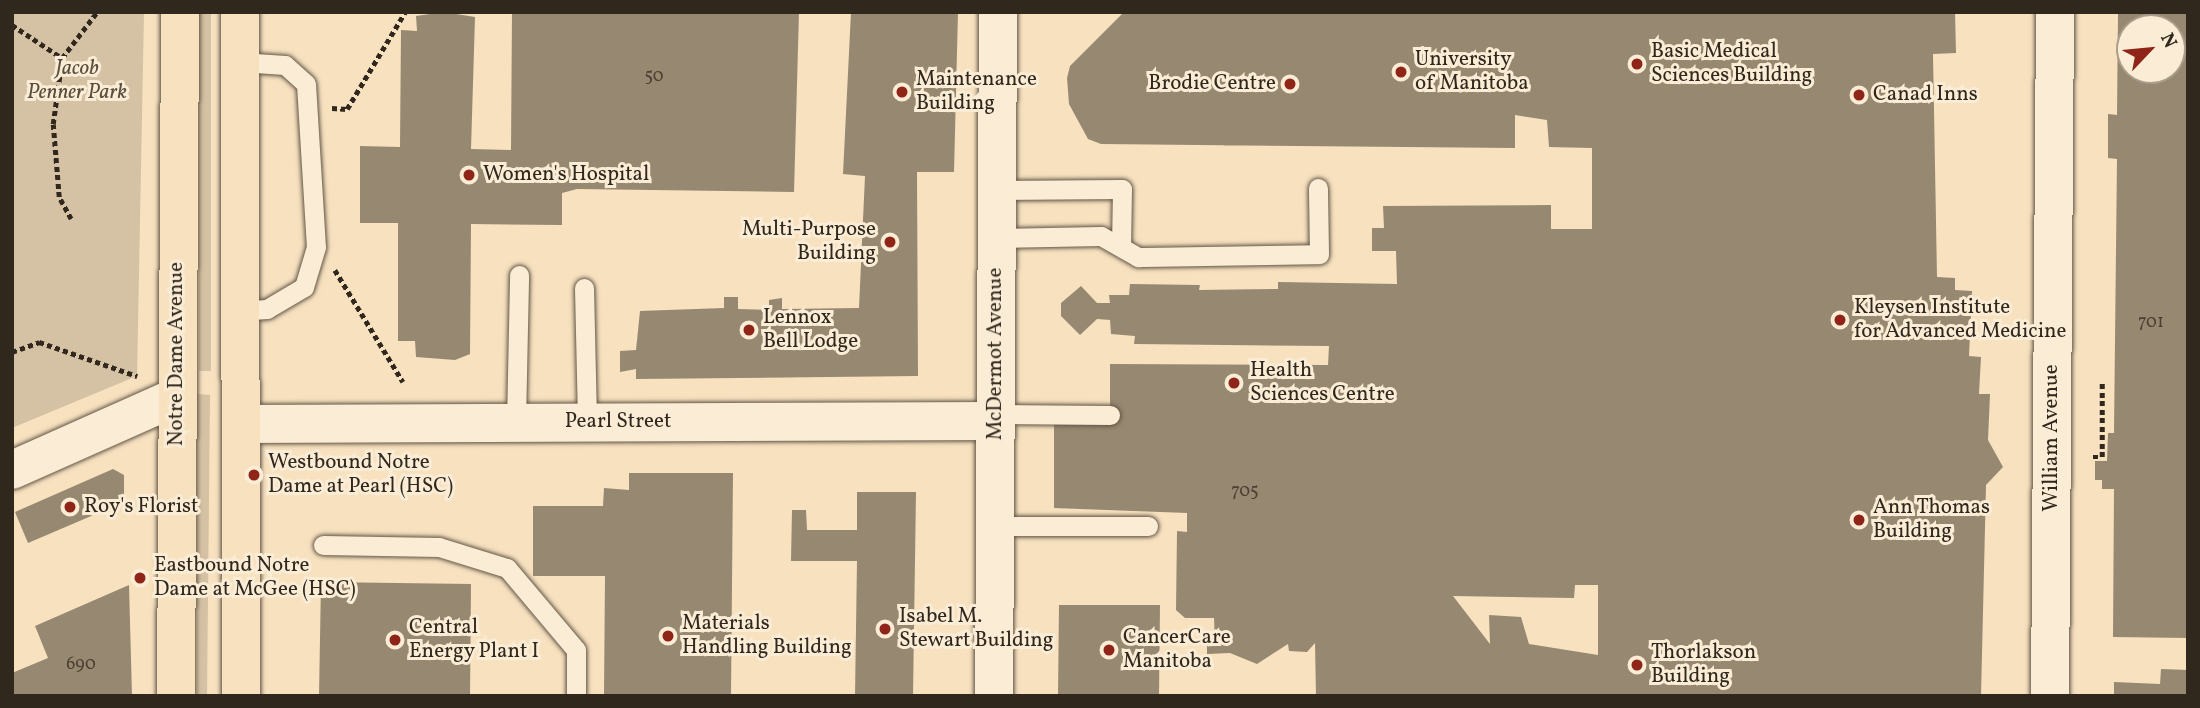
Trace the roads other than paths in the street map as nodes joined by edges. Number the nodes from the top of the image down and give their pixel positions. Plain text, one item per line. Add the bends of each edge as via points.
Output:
1 (180, 12) edge
2 (240, 12) edge
3 (998, 12) edge
4 (2055, 12) edge
5 (240, 61) junction
6 (1318, 188) dead end
7 (997, 190) junction
8 (997, 238) junction
9 (1121, 247) junction
10 (519, 275) dead end
11 (584, 288) dead end
12 (241, 311) junction
13 (176, 397) junction
14 (1110, 415) dead end
15 (995, 418) junction
16 (516, 423) junction
17 (587, 423) junction
18 (241, 424) junction
19 (12, 470) edge
20 (995, 526) junction
21 (1148, 526) dead end
22 (323, 545) dead end
23 (176, 696) edge
24 (241, 696) edge
25 (576, 696) edge
26 (994, 696) edge
27 (2050, 696) edge

1 - 13 main road, Notre Dame Avenue
2 - 5 main road
3 - 7 street, McDermot Avenue
4 - 27 street, William Avenue
5 - 12 main road
5 - 12 lane via 285,65 306,84 316,247 304,286 268,309
6 - 9 lane via 1319,254 1138,257
7 - 8 street, McDermot Avenue
7 - 9 lane via 1122,189
8 - 9 lane via 1101,236
8 - 15 street, McDermot Avenue
10 - 16 lane
11 - 17 lane
12 - 18 main road
13 - 19 street
13 - 23 main road, Notre Dame Avenue
14 - 15 lane
15 - 17 street, Pearl Street
15 - 20 street, McDermot Avenue
16 - 17 street, Pearl Street
16 - 18 street, Pearl Street
18 - 24 main road
20 - 21 lane
20 - 26 street, McDermot Avenue
22 - 25 lane via 439,547 507,568 576,650

